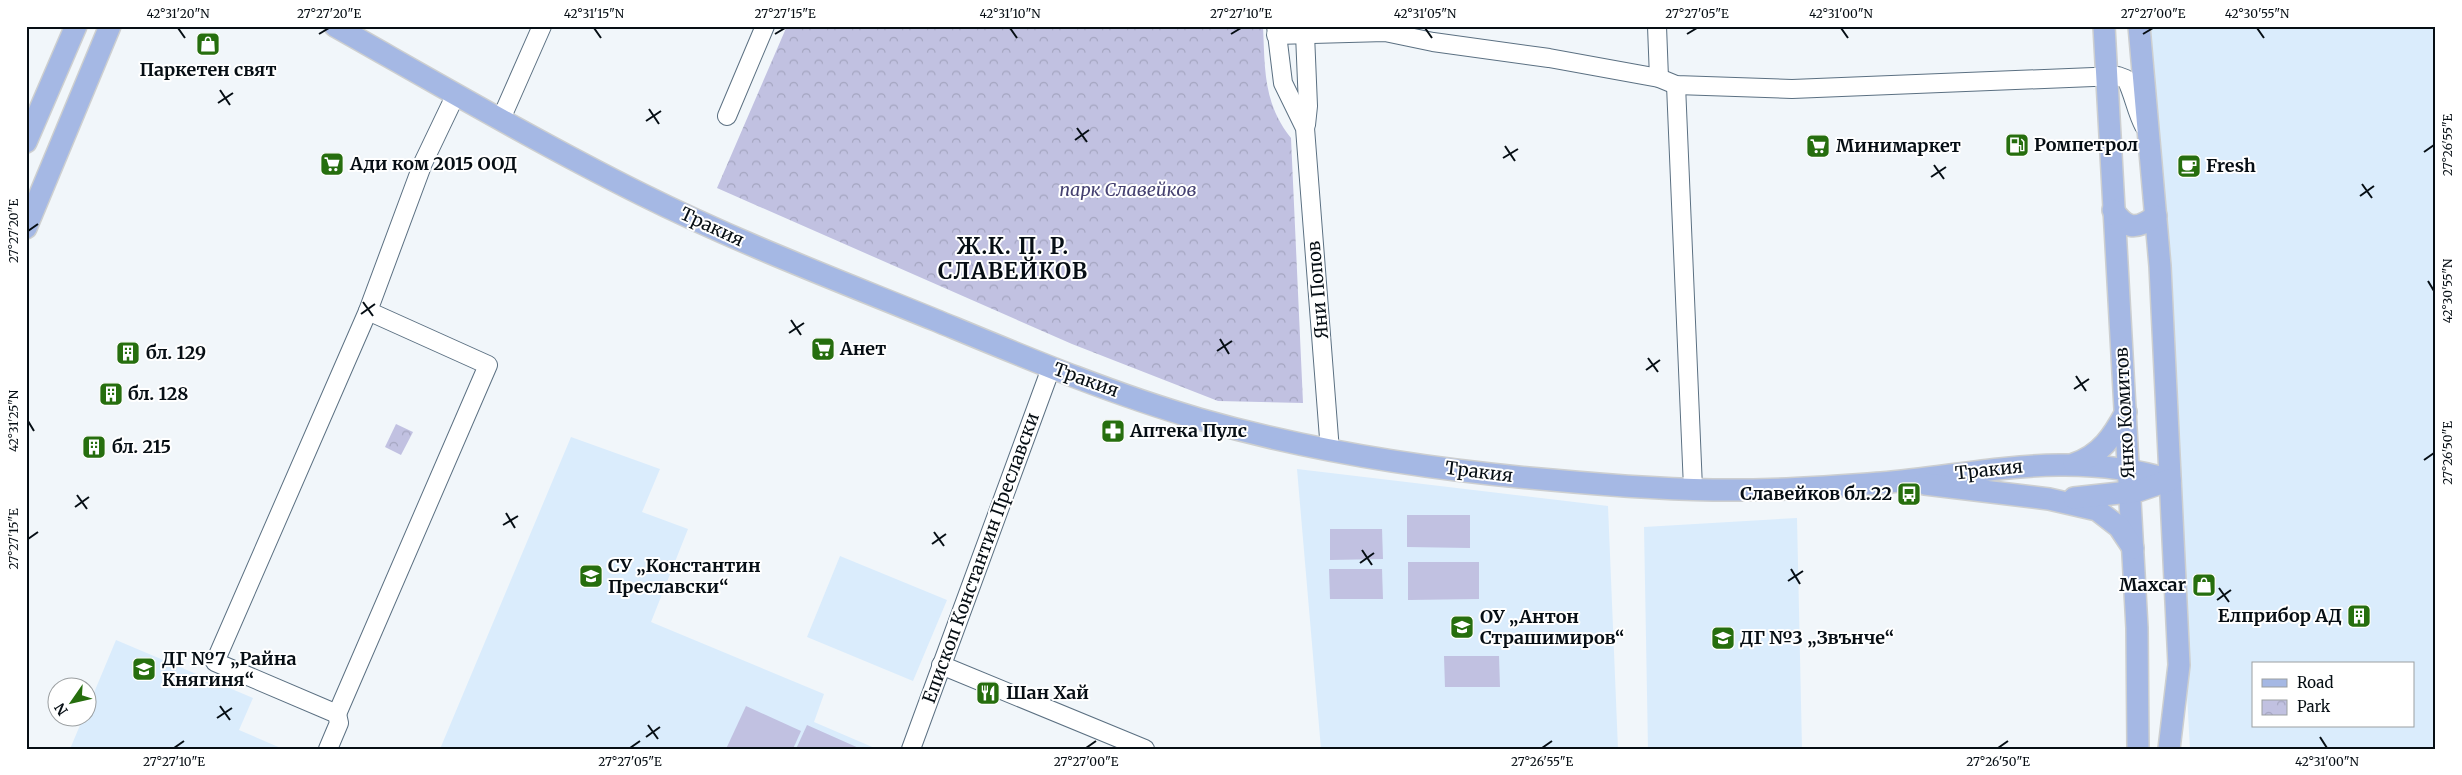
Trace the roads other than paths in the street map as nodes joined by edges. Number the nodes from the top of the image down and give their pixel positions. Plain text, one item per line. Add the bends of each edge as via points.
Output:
1 (76, 26) edge
2 (110, 26) edge
3 (335, 26) edge
4 (542, 26) edge
5 (765, 26) edge
6 (1657, 26) edge
7 (2104, 26) edge
8 (2139, 26) edge
9 (1276, 31) edge
10 (1305, 34) junction
11 (2106, 77) junction
12 (1659, 78) junction
13 (1676, 85) junction
14 (456, 94) junction
15 (727, 116) dead end
16 (501, 119) junction
17 (1305, 128) junction
18 (2147, 131) junction
19 (26, 142) edge
20 (2113, 210) junction
21 (2156, 216) junction
22 (26, 228) edge
23 (368, 312) junction
24 (1051, 368) junction
25 (2126, 412) junction
26 (1330, 451) junction
27 (2074, 464) junction
28 (2129, 469) junction
29 (1905, 480) junction
30 (2170, 480) junction
31 (1693, 488) junction
32 (2129, 493) junction
33 (2049, 499) junction
34 (2133, 548) junction
35 (942, 665) junction
36 (337, 714) junction
37 (328, 749) edge
38 (911, 749) edge
39 (1145, 749) edge
40 (2138, 749) edge
41 (2169, 749) edge

1 - 19 main road
2 - 22 main road
3 - 14 main road, Тракия
4 - 16 street
5 - 15 street
6 - 12 street
7 - 11 main road, Янко Комитов
8 - 18 main road
9 - 10 street
9 - 17 street, Яни Попов via 1283,83
10 - 12 street via 1385,32
10 - 17 street, Яни Попов via 1308,106
11 - 13 street via 1792,89
11 - 18 street via 2126,79 2137,114
11 - 20 main road, Янко Комитов
12 - 13 street
13 - 31 street
14 - 16 main road, Тракия
14 - 23 street via 424,163
16 - 24 main road, Тракия via 634,190 728,235
17 - 26 street, Яни Попов
18 - 21 main road
20 - 21 main road via 2128,225 2144,224
20 - 25 main road, Янко Комитов
21 - 30 main road
23 - 36 street via 488,365
23 - 36 street via 215,662
24 - 26 main road, Тракия via 1199,419
24 - 35 street, Епископ Константин Преславски
25 - 27 main road via 2104,446 2087,460
25 - 28 main road, Янко Комитов
26 - 31 main road, Тракия via 1479,473 1624,486
27 - 28 main road, Тракия
27 - 29 main road, Тракия via 2003,467
28 - 30 main road, Тракия
28 - 32 main road, Янко Комитов
29 - 31 main road, Тракия via 1745,490
29 - 33 main road, Тракия
30 - 32 main road
30 - 41 main road via 2179,665
32 - 33 main road
32 - 34 main road, Янко Комитов
33 - 34 main road via 2097,510 2119,527
34 - 40 main road, Янко Комитов
35 - 38 street, Епископ Константин Преславски
35 - 39 street
36 - 37 street via 340,722

